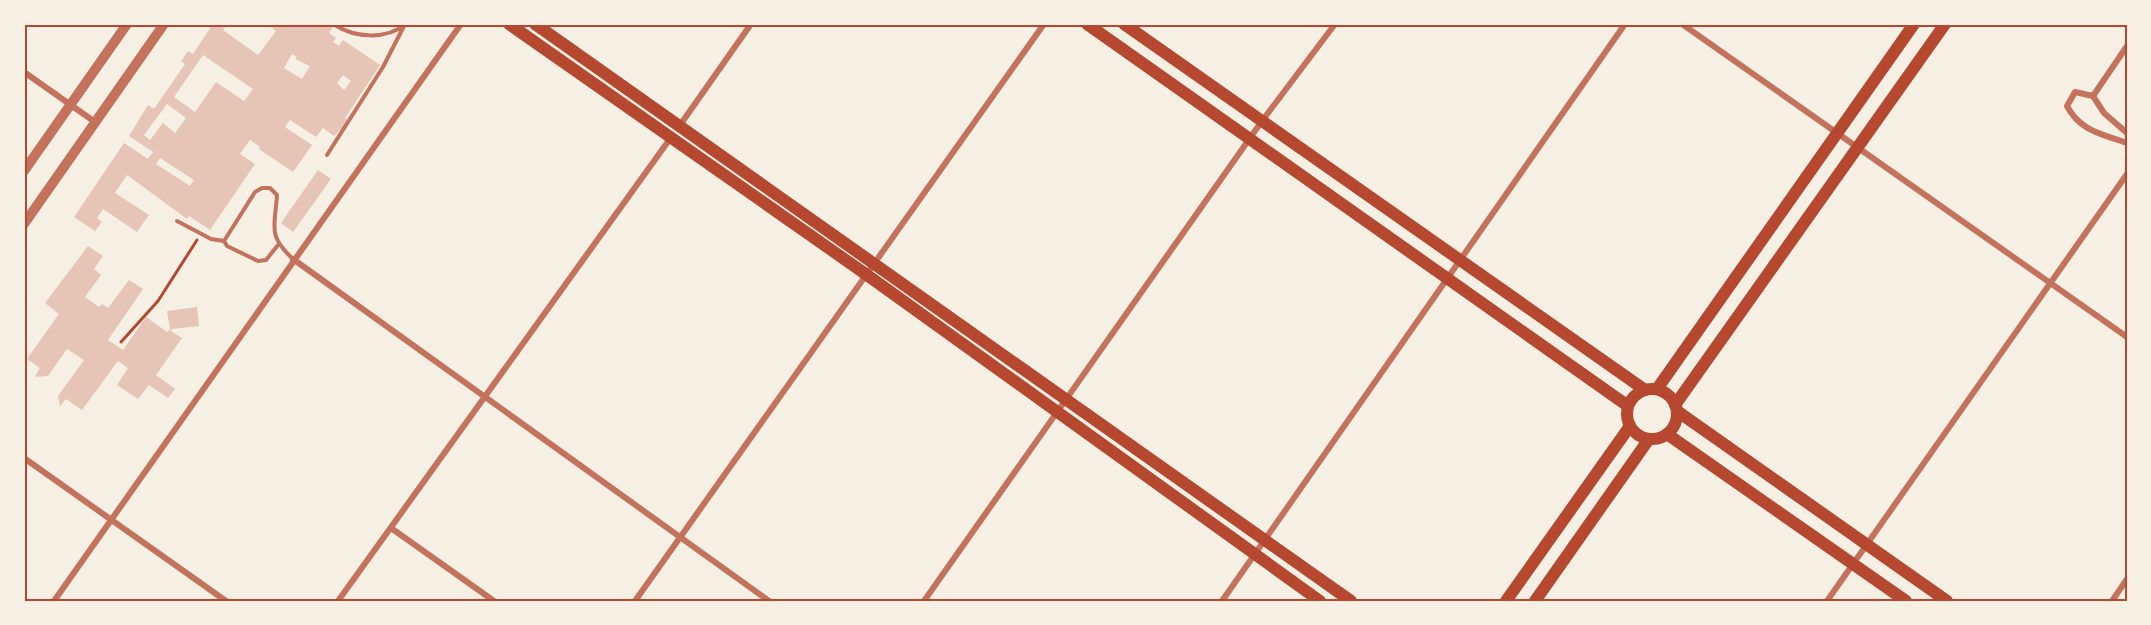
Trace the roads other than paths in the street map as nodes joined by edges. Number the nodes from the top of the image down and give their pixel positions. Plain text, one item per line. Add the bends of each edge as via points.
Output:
1 (128, 24) edge
2 (164, 24) edge
3 (461, 24) edge
4 (509, 24) edge
5 (535, 24) edge
6 (751, 24) edge
7 (1044, 24) edge
8 (1087, 24) edge
9 (1124, 24) edge
10 (1335, 24) edge
11 (1625, 24) edge
12 (1682, 24) edge
13 (1914, 24) edge
14 (1945, 24) edge
15 (335, 25) edge
16 (405, 25) edge
17 (2127, 46) edge
18 (24, 72) edge
19 (2093, 96) junction
20 (72, 105) junction
21 (1262, 121) junction
22 (95, 122) junction
23 (675, 131) junction
24 (1838, 133) junction
25 (2127, 133) edge
26 (1250, 139) junction
27 (2127, 143) edge
28 (1858, 147) junction
29 (327, 155) dead end
30 (24, 171) edge
31 (2127, 174) edge
32 (177, 221) dead end
33 (24, 224) edge
34 (224, 241) junction
35 (278, 245) junction
36 (293, 259) junction
37 (1458, 260) junction
38 (870, 269) junction
39 (1448, 278) junction
40 (2051, 283) junction
41 (2127, 337) edge
42 (1651, 390) junction
43 (486, 397) junction
44 (1067, 399) junction
45 (1628, 406) junction
46 (1676, 408) junction
47 (1057, 413) junction
48 (1630, 426) junction
49 (1667, 434) junction
50 (1649, 439) junction
51 (24, 458) edge
52 (112, 520) junction
53 (391, 528) junction
54 (680, 538) junction
55 (1264, 539) junction
56 (1867, 545) junction
57 (1254, 554) junction
58 (1853, 564) junction
59 (2127, 579) edge
60 (54, 601) edge
61 (226, 601) edge
62 (338, 601) edge
63 (494, 601) edge
64 (635, 601) edge
65 (769, 601) edge
66 (924, 601) edge
67 (1222, 601) edge
68 (1320, 601) edge
69 (1351, 601) edge
70 (1506, 601) edge
71 (1535, 601) edge
72 (1827, 601) edge
73 (1906, 601) edge
74 (1947, 601) edge
75 (2112, 601) edge

1 - 20 street
2 - 22 street
3 - 36 street
4 - 23 main road
5 - 23 main road
6 - 23 street
7 - 38 street
8 - 26 main road
9 - 21 main road
10 - 21 street
11 - 37 street
12 - 24 street
13 - 24 main road
14 - 28 main road
15 - 16 lane via 366,35 385,34
16 - 29 lane
17 - 19 street
18 - 20 street
19 - 25 street via 2104,113
19 - 27 street via 2075,92 2067,106 2075,120 2087,130
20 - 22 street
20 - 30 street
21 - 26 street
21 - 37 main road
22 - 33 street
23 - 38 main road
23 - 43 street
24 - 28 street
24 - 42 main road
26 - 39 main road
26 - 44 street
28 - 40 street
28 - 46 main road
31 - 40 street
32 - 34 lane via 211,239
34 - 35 lane via 258,261 266,260
34 - 35 lane via 255,192 270,188 277,195 272,220
35 - 36 lane
36 - 43 street
36 - 52 street
37 - 39 street
37 - 42 main road
38 - 44 main road
38 - 47 main road
38 - 54 street
39 - 45 main road
39 - 55 street
40 - 41 street
40 - 56 street
42 - 45 main road via 1638,393
42 - 46 main road via 1671,398
43 - 53 street
43 - 54 street
44 - 47 street
44 - 55 main road
45 - 48 main road
46 - 49 main road via 1673,427
46 - 56 main road
47 - 57 main road
47 - 66 street
48 - 50 main road
48 - 70 main road
49 - 50 main road
49 - 58 main road
50 - 71 main road
51 - 52 street
52 - 60 street
52 - 61 street
53 - 62 street
53 - 63 street
54 - 64 street
54 - 65 street
55 - 57 street
55 - 69 main road
56 - 58 street
56 - 74 main road
57 - 67 street
57 - 68 main road
58 - 72 street
58 - 73 main road
59 - 75 street

